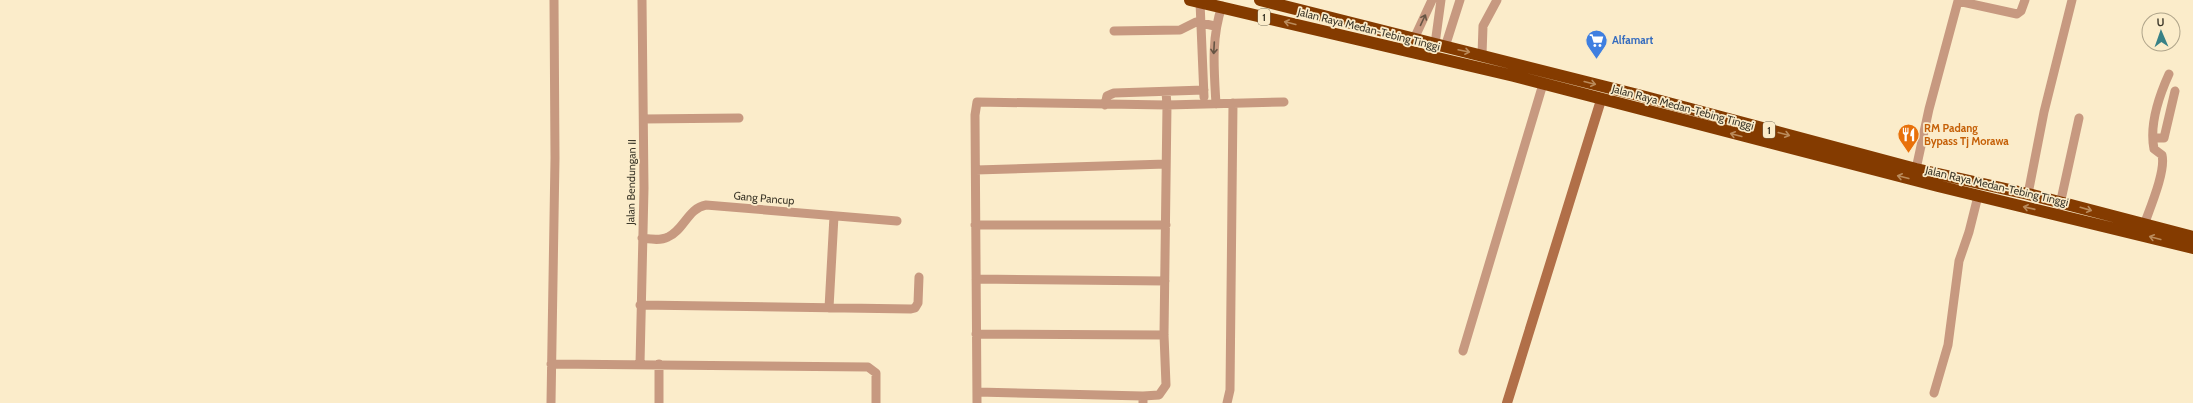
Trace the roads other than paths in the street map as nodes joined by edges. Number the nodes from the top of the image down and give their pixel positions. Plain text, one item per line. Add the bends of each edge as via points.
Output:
1 (554, 0) edge
2 (642, 0) edge
3 (1260, 0) edge
4 (1460, 0) edge
5 (1497, 0) edge
6 (2025, 0) edge
7 (2072, 0) edge
8 (1195, 1) edge
9 (1958, 1) edge
10 (1435, 3) edge
11 (1222, 6) junction
12 (1202, 23) junction
13 (1215, 26) junction
14 (1372, 30) junction
15 (1114, 31) dead end
16 (1414, 39) junction
17 (1368, 42) junction
18 (1440, 46) junction
19 (1482, 55) junction
20 (2169, 74) dead end
21 (1543, 84) junction
22 (1204, 90) junction
23 (2175, 91) dead end
24 (1166, 92) junction
25 (1601, 100) junction
26 (1284, 102) dead end
27 (1233, 103) junction
28 (1204, 104) junction
29 (1216, 104) junction
30 (1105, 105) junction
31 (1167, 105) junction
32 (739, 118) dead end
33 (2079, 118) dead end
34 (644, 119) junction
35 (2153, 138) junction
36 (1166, 164) junction
37 (1916, 169) junction
38 (976, 170) junction
39 (2028, 194) junction
40 (1978, 196) junction
41 (2060, 208) junction
42 (834, 216) junction
43 (897, 221) dead end
44 (975, 225) junction
45 (2144, 225) junction
46 (1166, 226) junction
47 (642, 238) junction
48 (2193, 238) edge
49 (2193, 248) edge
50 (919, 277) dead end
51 (976, 279) junction
52 (1165, 281) junction
53 (640, 304) junction
54 (829, 308) junction
55 (976, 334) junction
56 (1164, 335) junction
57 (1463, 351) dead end
58 (551, 364) junction
59 (640, 364) junction
60 (659, 364) junction
61 (977, 392) junction
62 (1934, 393) dead end
63 (1143, 400) edge
64 (551, 403) edge
65 (660, 403) edge
66 (876, 403) edge
67 (977, 403) edge
68 (1227, 403) edge
69 (1508, 403) edge

1 - 58 street via 555,158
2 - 34 street, Jalan Bendungan II
3 - 14 highway, Jalan Raya Medan-Tebing Tinggi / 1
4 - 18 street
5 - 19 street via 1484,26
6 - 9 street via 2021,12 2017,14
7 - 39 street via 2044,112
8 - 11 highway, Jalan Raya Medan-Tebing Tinggi / 1
8 - 12 street
9 - 37 street
16 -> 10 street
10 - 18 street
11 - 13 street
17 -> 11 highway, Jalan Raya Medan-Tebing Tinggi / 1
12 - 13 street
12 - 15 street via 1193,23 1180,30
12 - 22 street
13 -> 29 street via 1213,64
14 - 16 highway, Jalan Raya Medan-Tebing Tinggi / 1
14 - 17 highway
16 - 18 highway, Jalan Raya Medan-Tebing Tinggi / 1
17 - 21 highway, Jalan Raya Medan-Tebing Tinggi / 1
18 -> 19 highway, Jalan Raya Medan-Tebing Tinggi / 1
19 -> 37 highway, Jalan Raya Medan-Tebing Tinggi / 1
20 - 35 street via 2156,110
21 - 25 highway, Jalan Raya Medan-Tebing Tinggi / 1
21 - 57 street
22 - 24 street
22 - 28 street
23 - 35 street via 2164,138
24 - 30 street via 1114,93 1107,96
24 - 31 street
40 -> 25 highway, Jalan Raya Medan-Tebing Tinggi / 1
25 - 69 main road
26 - 27 street
27 - 29 street
27 - 68 street via 1230,390
28 - 29 street
28 - 31 street
30 - 31 street
30 - 38 street via 977,102
31 - 36 street
32 - 34 street
33 - 41 street
34 - 47 street, Jalan Bendungan II
35 - 45 street via 2154,149 2163,159
36 - 38 street
36 - 46 street
37 - 39 highway, Jalan Raya Medan-Tebing Tinggi / 1
38 - 44 street
39 - 41 highway, Jalan Raya Medan-Tebing Tinggi / 1
41 -> 40 highway, Jalan Raya Medan-Tebing Tinggi / 1
40 - 62 street via 1970,232 1959,261 1948,345
41 -> 45 highway, Jalan Raya Medan-Tebing Tinggi / 1
49 -> 41 highway, Jalan Raya Medan-Tebing Tinggi / 1
42 - 43 street, Gang Pancup
42 - 47 street, Gang Pancup via 706,205 696,208 683,225 667,238
42 - 54 street
44 - 46 street
44 - 51 street
45 - 48 highway, Jalan Raya Medan-Tebing Tinggi / 1
46 - 52 street
47 - 53 street, Jalan Bendungan II
50 - 54 street via 918,303 915,308
51 - 52 street
51 - 55 street
52 - 56 street
53 - 54 street
53 - 59 street, Jalan Bendungan II
55 - 56 street
55 - 61 street
56 - 63 street via 1166,385 1159,395
58 - 59 street
58 - 64 street
59 - 60 street
60 - 65 street
60 - 66 street via 868,367 876,373
61 - 63 street
61 - 67 street

